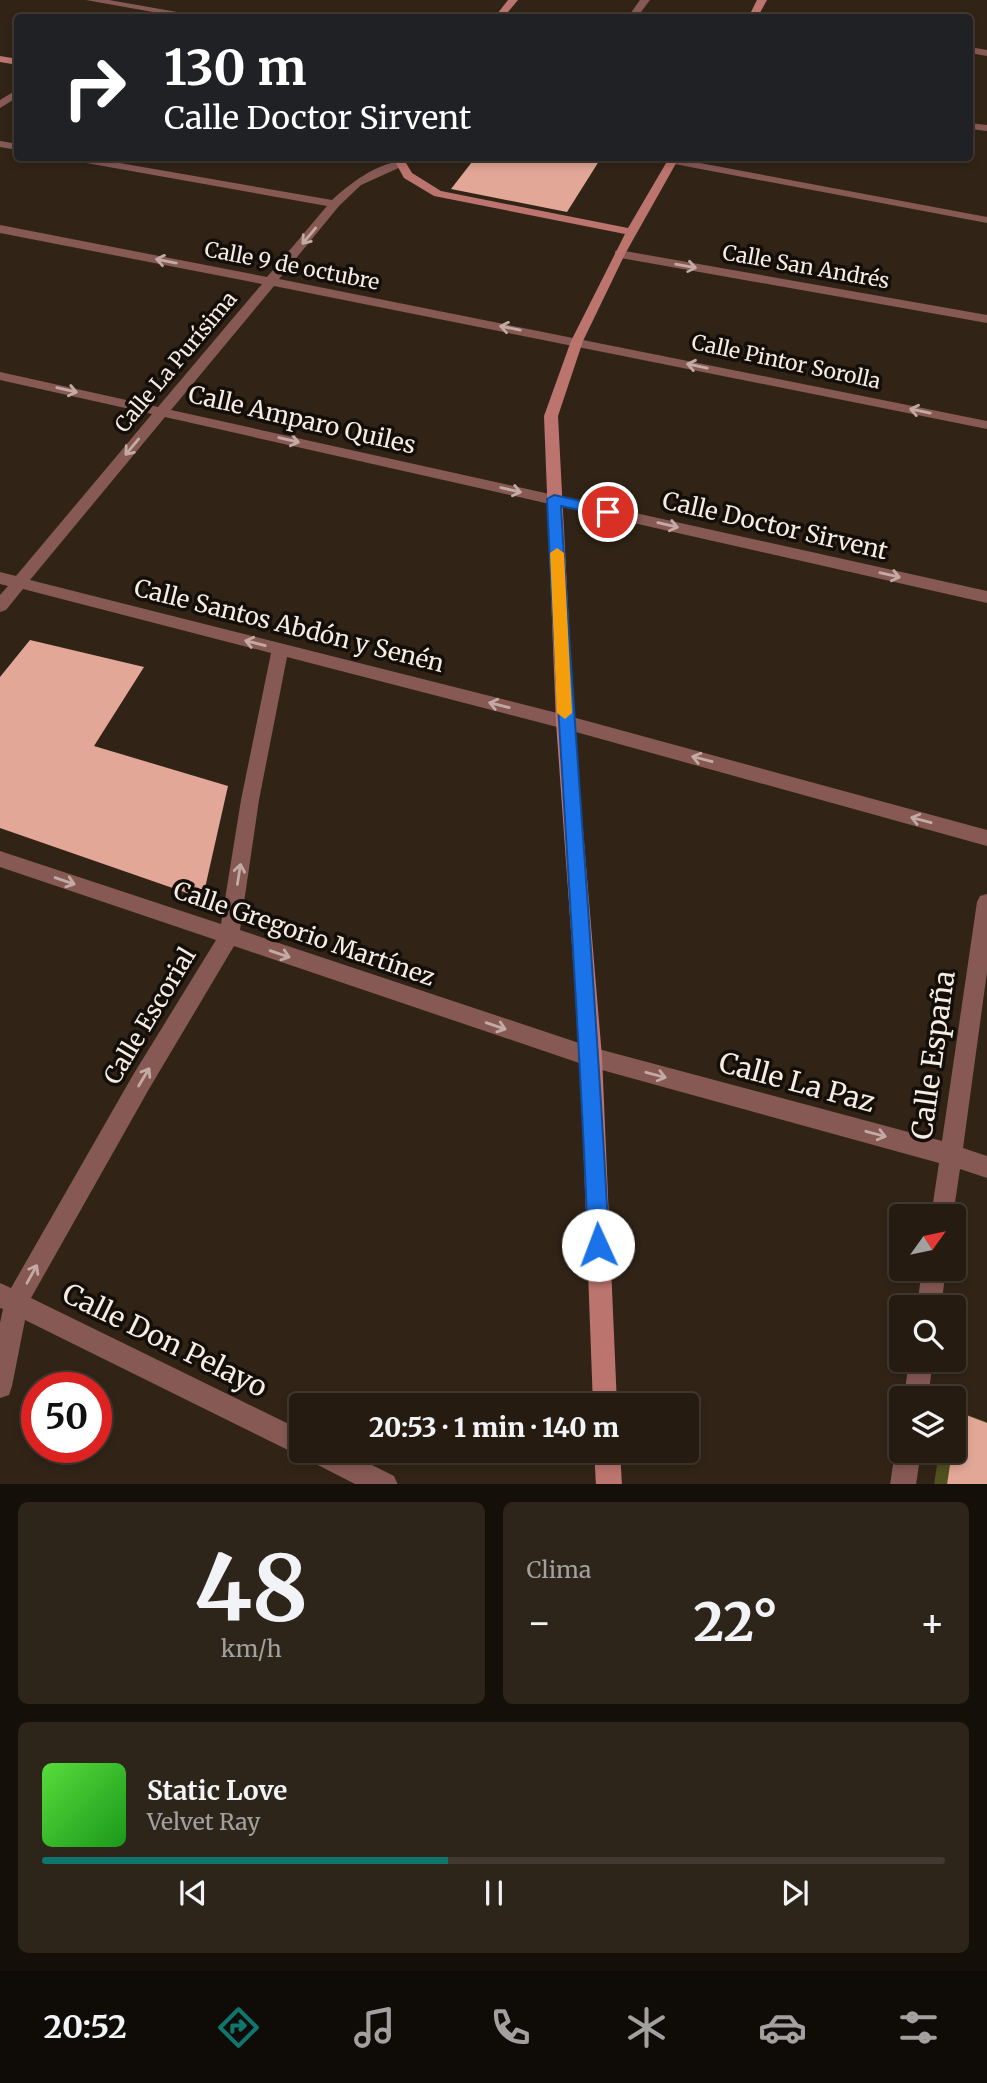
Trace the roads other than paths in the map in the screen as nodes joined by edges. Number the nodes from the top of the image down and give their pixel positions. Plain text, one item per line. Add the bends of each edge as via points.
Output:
1 (90, 0) edge
2 (145, 0) edge
3 (513, 0) edge
4 (645, 0) edge
5 (136, 7) junction
6 (126, 14) edge
7 (181, 14) edge
8 (502, 14) edge
9 (635, 14) dead end
10 (92, 161) edge
11 (398, 161) edge
12 (672, 161) edge
13 (683, 161) edge
14 (335, 204) junction
15 (987, 220) edge
16 (0, 229) edge
17 (633, 232) junction
18 (619, 254) junction
19 (271, 282) junction
20 (987, 319) edge
21 (577, 341) junction
22 (0, 376) edge
23 (161, 412) junction
24 (987, 425) edge
25 (554, 499) junction
26 (0, 578) edge
27 (19, 583) junction
28 (987, 597) edge
29 (0, 606) edge
30 (280, 649) junction
31 (565, 722) junction
32 (987, 838) edge
33 (0, 859) edge
34 (987, 902) edge
35 (229, 936) junction
36 (590, 1057) junction
37 (951, 1155) junction
38 (987, 1167) edge
39 (944, 1204) edge
40 (8, 1298) edge
41 (0, 1386) edge
42 (605, 1393) edge
43 (289, 1437) edge
44 (341, 1463) edge
45 (608, 1463) edge
46 (906, 1463) edge
47 (383, 1484) edge
48 (609, 1484) edge
49 (903, 1484) edge

1 - 5 street
2 - 5 street
3 - 8 main road
4 - 9 street
5 - 6 street
5 - 7 street
10 - 14 street
11 - 14 street, Calle La Purísima via 357,183
11 - 17 main road via 414,181 438,194
12 - 17 main road
13 - 15 street
14 -> 19 street, Calle La Purísima
19 -> 16 street, Calle 9 de octubre
17 - 18 main road
18 -> 20 street, Calle San Andrés
18 - 21 main road
21 -> 19 street, Calle 9 de octubre
19 - 23 street, Calle La Purísima
24 -> 21 street, Calle Pintor Sorolla
21 - 25 main road via 551,416
22 -> 23 street, Calle Amparo Quiles
23 -> 25 street, Calle Amparo Quiles
23 -> 27 street, Calle La Purísima
25 -> 28 street, Calle Doctor Sirvent
25 - 31 main road
26 - 27 street, Calle Santos Abdón y Senén
27 - 29 street, Calle La Purísima
30 -> 27 street, Calle Santos Abdón y Senén
31 -> 30 street, Calle Santos Abdón y Senén
35 -> 30 street, Calle Escorial
32 -> 31 street, Calle Santos Abdón y Senén
31 - 36 main road
33 -> 35 street, Calle Gregorio Martínez
34 - 37 street, Calle España
35 -> 36 street, Calle Gregorio Martínez
40 -> 35 street, Calle Escorial
36 -> 37 street, Calle La Paz
36 - 42 main road
37 - 38 street, Calle La Paz
37 - 39 street, Calle España
40 - 41 street, Calle Escorial
40 - 43 street, Calle Don Pelayo
44 - 47 street
45 - 48 main road
46 - 49 street

